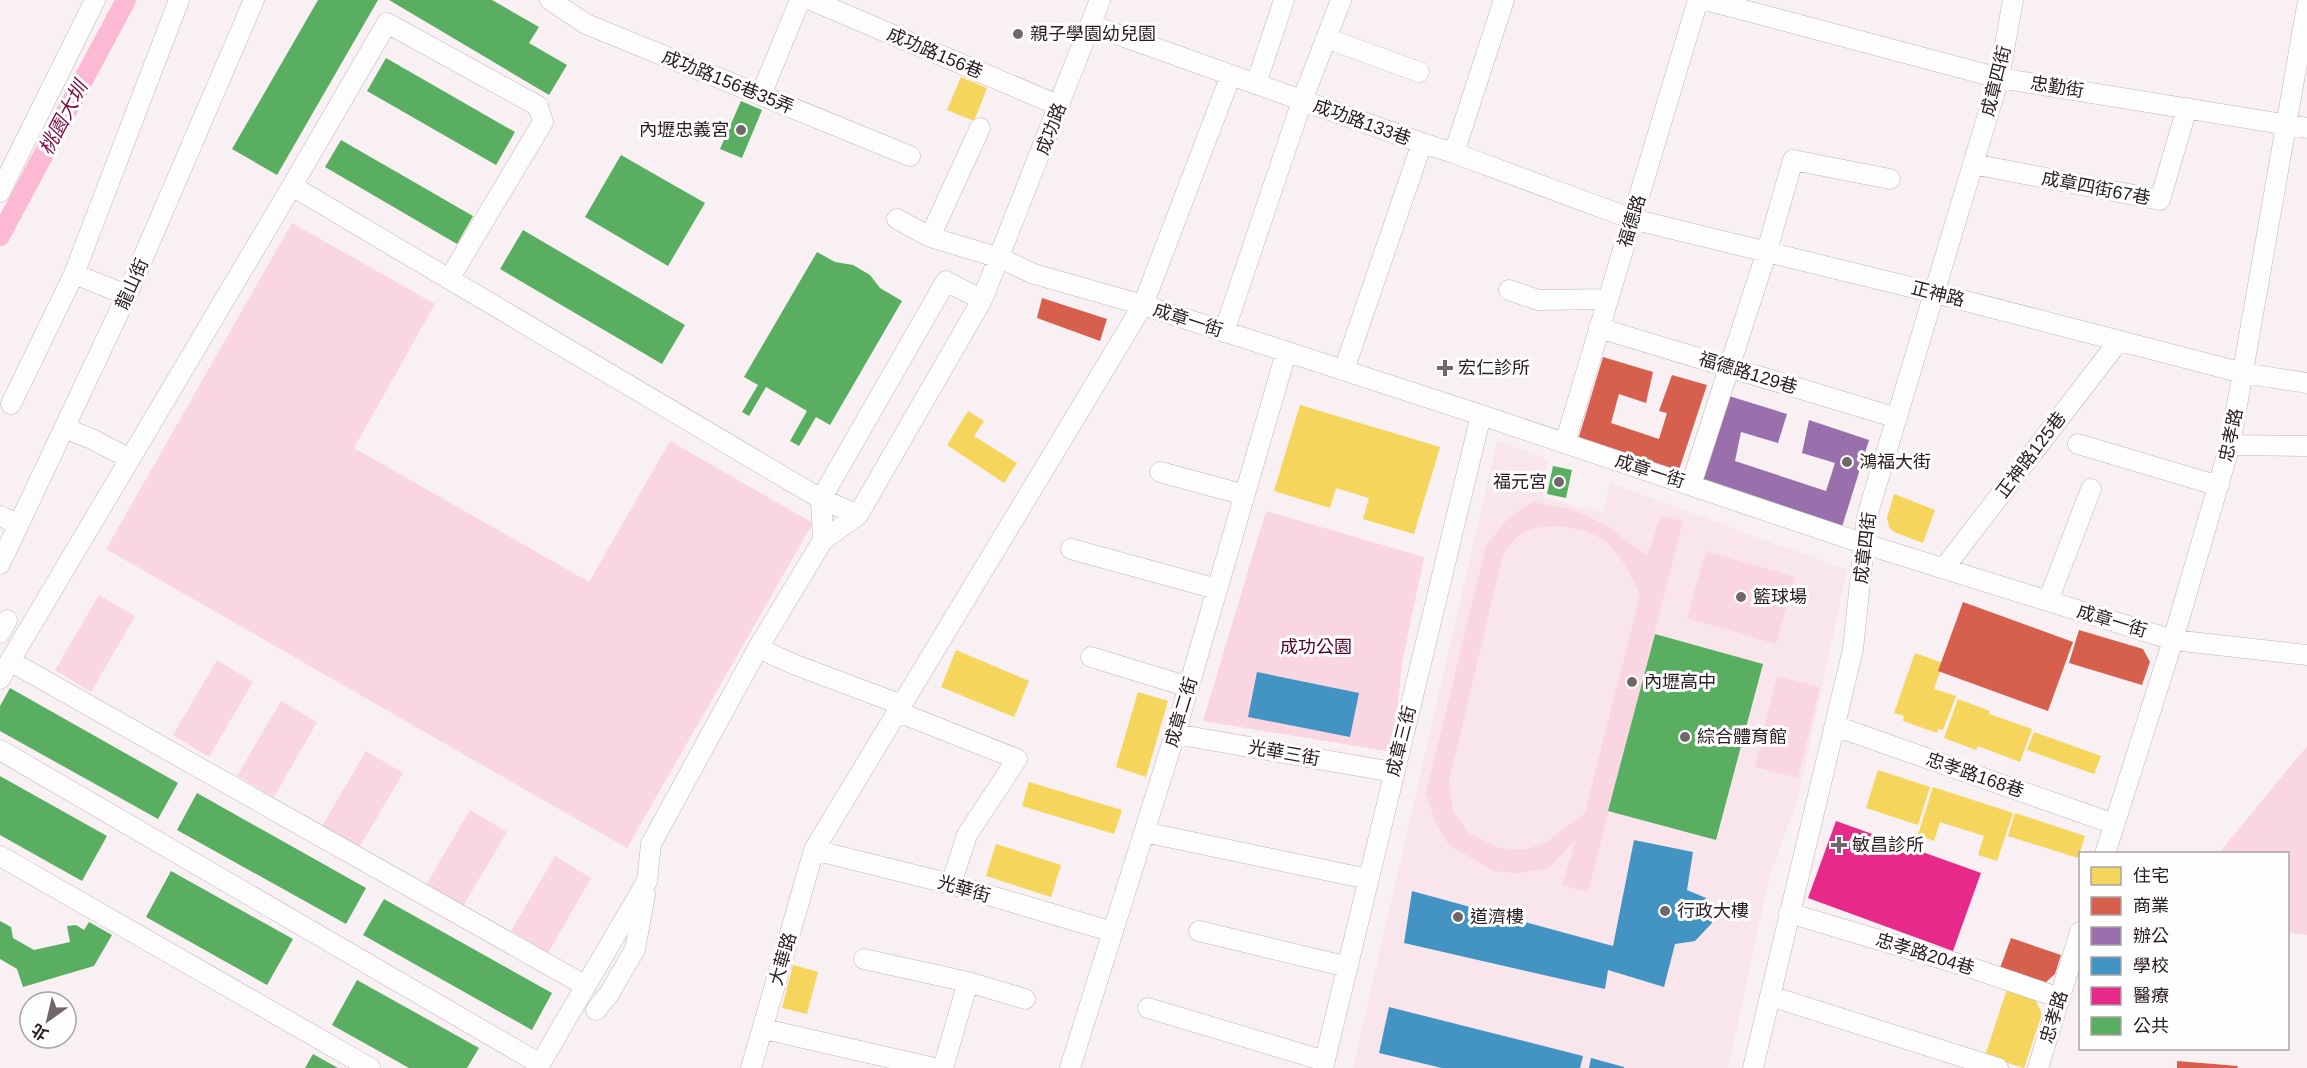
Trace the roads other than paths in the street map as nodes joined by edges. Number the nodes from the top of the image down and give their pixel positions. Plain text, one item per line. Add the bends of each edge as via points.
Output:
1 (95, 0) edge
2 (178, 0) edge
3 (254, 0) edge
4 (550, 0) edge
5 (800, 0) edge
6 (811, 0) edge
7 (1100, 0) edge
8 (1284, 0) edge
9 (1341, 0) edge
10 (1698, 0) edge
11 (1706, 0) edge
12 (2013, 0) edge
13 (1502, 1) edge
14 (2307, 6) edge
15 (1091, 25) junction
16 (1326, 38) junction
17 (1419, 72) dead end
18 (1231, 75) junction
19 (1999, 78) junction
20 (1256, 84) junction
21 (761, 95) junction
22 (1302, 101) junction
23 (1060, 106) junction
24 (2187, 108) junction
25 (2285, 124) junction
26 (980, 128) dead end
27 (2307, 128) edge
28 (1422, 144) junction
29 (1454, 153) junction
30 (910, 156) dead end
31 (1974, 164) junction
32 (1890, 179) dead end
33 (292, 186) junction
34 (0, 192) edge
35 (897, 219) dead end
36 (1632, 219) junction
37 (930, 237) junction
38 (1766, 254) junction
39 (1000, 258) junction
40 (74, 274) junction
41 (449, 279) junction
42 (1509, 290) dead end
43 (1935, 293) junction
44 (127, 296) junction
45 (1608, 299) junction
46 (982, 300) junction
47 (1143, 306) junction
48 (1599, 328) junction
49 (1224, 332) junction
50 (2118, 342) junction
51 (1286, 353) junction
52 (1730, 368) junction
53 (1344, 370) junction
54 (2243, 373) junction
55 (2307, 382) edge
56 (12, 404) dead end
57 (1481, 415) junction
58 (1897, 418) junction
59 (64, 428) junction
60 (1565, 443) junction
61 (2078, 444) dead end
62 (2230, 445) junction
63 (2307, 446) edge
64 (130, 459) junction
65 (1160, 472) dead end
66 (1691, 485) junction
67 (2218, 486) junction
68 (2091, 489) dead end
69 (1245, 495) junction
70 (821, 499) junction
71 (858, 515) junction
72 (0, 516) edge
73 (18, 524) junction
74 (823, 540) junction
75 (1865, 544) junction
76 (1071, 549) dead end
77 (0, 564) edge
78 (1944, 568) junction
79 (1217, 589) junction
80 (2048, 601) junction
81 (2173, 640) junction
82 (758, 648) junction
83 (2307, 655) edge
84 (1091, 657) dead end
85 (10, 661) junction
86 (0, 680) edge
87 (1189, 687) junction
88 (900, 709) junction
89 (1836, 726) junction
90 (1175, 734) junction
91 (0, 750) edge
92 (1393, 772) junction
93 (2114, 824) junction
94 (1144, 832) junction
95 (814, 850) junction
96 (2106, 852) edge
97 (0, 856) edge
98 (1368, 879) junction
99 (647, 881) junction
100 (951, 884) junction
101 (1790, 913) junction
102 (1199, 931) dead end
103 (1113, 932) junction
104 (2079, 935) edge
105 (864, 958) dead end
106 (1348, 967) junction
107 (968, 982) junction
108 (586, 986) junction
109 (1770, 996) junction
110 (2060, 998) junction
111 (1025, 999) dead end
112 (1148, 1008) dead end
113 (596, 1010) dead end
114 (764, 1029) junction
115 (1324, 1065) edge
116 (539, 1066) edge
117 (370, 1068) edge
118 (751, 1068) edge
119 (934, 1068) edge
120 (943, 1068) edge
121 (1070, 1068) edge
122 (1753, 1068) edge
123 (1998, 1068) edge
124 (2038, 1068) edge

1 - 34 street
2 - 40 street
3 - 44 street, 龍山街
4 - 21 street, 成功路156巷35弄 via 586,24
5 - 21 street
6 - 23 street, 成功路156巷
7 - 15 street, 成功路
8 - 20 street
9 - 16 street
10 - 36 street, 福德路
11 - 19 street, 忠勤街
12 - 19 street, 成章四街
13 - 29 street
14 - 25 street, 忠孝路
15 - 18 street, 成功路133巷
15 - 23 street, 成功路
16 - 17 street
16 - 22 street
18 - 20 street, 成功路133巷
18 - 47 street, 大華路
19 - 24 street, 忠勤街
19 - 31 street, 成章四街
20 - 22 street, 成功路133巷
21 - 30 street, 成功路156巷35弄
22 - 28 street, 成功路133巷
22 - 49 street
23 - 39 street, 成功路
24 - 25 street, 忠勤街
24 - 31 street, 成章四街67巷 via 2160,200
25 - 27 street, 忠勤街
25 - 54 street, 忠孝路
26 - 37 street
28 - 29 street, 成功路133巷
28 - 53 street
29 - 36 street, 成功路133巷
31 - 43 street, 成章四街
32 - 38 street via 1793,160
33 - 41 street
33 - 41 street via 387,23 538,106 543,122
33 - 64 street
35 - 37 street, 成章一街
36 - 38 street, 正神路
36 - 45 street, 福德路
37 - 39 street, 成章一街
38 - 43 street, 正神路
38 - 52 street
39 - 46 street, 成功路
39 - 47 street, 成章一街 via 1034,274
40 - 44 street
40 - 56 street
41 - 70 street
42 - 45 street via 1538,300
43 - 50 street, 正神路
43 - 58 street, 成章四街
44 - 59 street, 龍山街
45 - 48 street, 福德路
46 - 70 street via 946,281
46 - 71 street, 成功路
47 - 49 street, 成章一街
47 - 88 street, 大華路
48 - 52 street, 福德路129巷
48 - 60 street, 福德路
49 - 51 street, 成章一街
50 - 54 street, 正神路
50 - 78 street, 正神路125巷
51 - 53 street, 成章一街
51 - 69 street, 成章二街
52 - 58 street, 福德路129巷
52 - 66 street
53 - 57 street, 成章一街
54 - 55 street, 正神路
54 - 62 street, 忠孝路
57 - 60 street, 成章一街
57 - 92 street, 成章三街
58 - 75 street, 成章四街 via 1867,516
59 - 64 street
59 - 73 street, 龍山街
60 - 66 street, 成章一街
61 - 67 street
62 - 63 street
62 - 67 street, 忠孝路
64 - 85 street
65 - 69 street
66 - 75 street, 成章一街
67 - 81 street, 忠孝路
68 - 80 street
69 - 79 street, 成章二街
70 - 71 street
70 - 74 street
71 - 74 street
72 - 73 street
73 - 77 street, 龍山街
74 - 82 street
75 - 78 street, 成章一街
75 - 89 street, 成章四街 via 1853,649
76 - 79 street
78 - 80 street, 成章一街
79 - 87 street, 成章二街
80 - 81 street, 成章一街
81 - 83 street, 成章一街
81 - 93 street, 忠孝路
82 - 88 street
82 - 99 street via 651,844
84 - 87 street
85 - 86 street
85 - 108 street
87 - 90 street, 成章二街
88 - 95 street, 大華路
88 - 100 street via 1017,759 967,835
89 - 93 street, 忠孝路168巷
89 - 101 street, 成章四街
90 - 92 street, 光華三街
90 - 94 street, 成章二街
91 - 116 street
92 - 98 street, 成章三街
93 - 96 street, 忠孝路
94 - 98 street
94 - 103 street, 成章二街
95 - 100 street, 光華街
95 - 114 street, 大華路
97 - 117 street
98 - 106 street, 成章三街
99 - 108 street
99 - 113 street via 634,949
100 - 103 street, 光華街
101 - 109 street, 成章四街
101 - 110 street, 忠孝路204巷
102 - 106 street
103 - 121 street, 成章二街
104 - 110 street, 忠孝路
105 - 107 street
106 - 115 street, 成章三街
107 - 111 street
107 - 120 street
108 - 116 street
109 - 122 street, 成章四街
109 - 123 street
110 - 124 street, 忠孝路
112 - 115 street
114 - 118 street, 大華路
114 - 119 street

